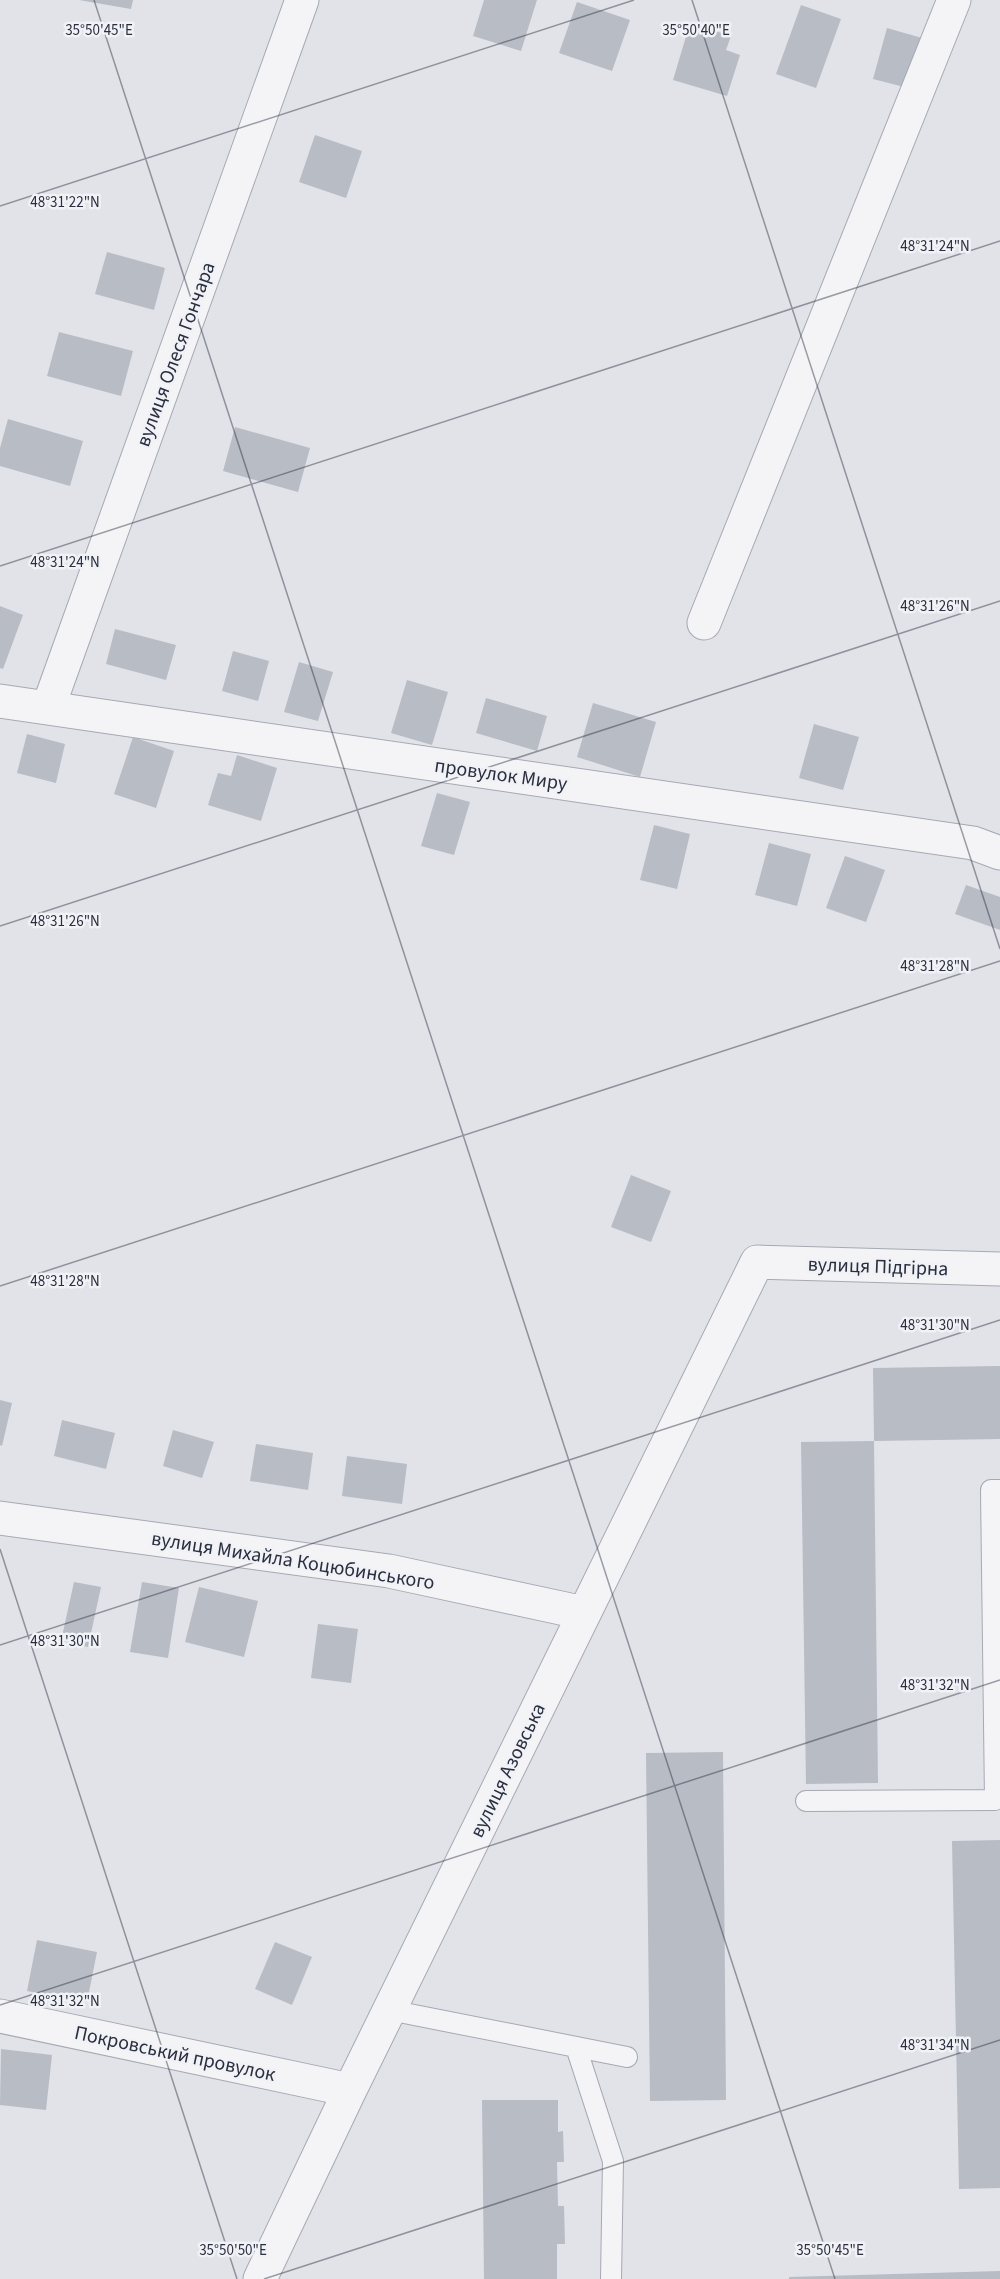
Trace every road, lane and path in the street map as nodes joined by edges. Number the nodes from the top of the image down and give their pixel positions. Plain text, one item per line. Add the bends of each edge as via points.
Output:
1 (302, 0) edge
2 (954, 0) edge
3 (704, 623) dead end
4 (0, 701) edge
5 (48, 708) junction
6 (1000, 853) edge
7 (757, 1262) joint
8 (1000, 1269) edge
9 (1000, 1490) edge
10 (0, 1518) edge
11 (584, 1613) junction
12 (997, 1739) edge
13 (806, 1801) dead end
14 (389, 2010) junction
15 (0, 2016) edge
16 (576, 2047) junction
17 (627, 2057) dead end
18 (350, 2090) junction
19 (260, 2279) edge
20 (611, 2279) edge

1 - 5 street, вулиця Олеся Гончара
2 - 3 street
4 - 5 street, провулок Миру
5 - 6 street, провулок Миру via 973,843
7 - 8 street, вулиця Підгірна
7 - 11 street, вулиця Азовська
9 - 12 lane via 991,1490
10 - 11 street, вулиця Михайла Коцюбинського via 389,1571
11 - 14 street, вулиця Азовська
12 - 13 lane via 995,1800
14 - 16 lane
14 - 18 street, вулиця Азовська
15 - 18 street, Покровський провулок
16 - 17 lane
16 - 20 lane via 613,2161
18 - 19 street, вулиця Азовська

